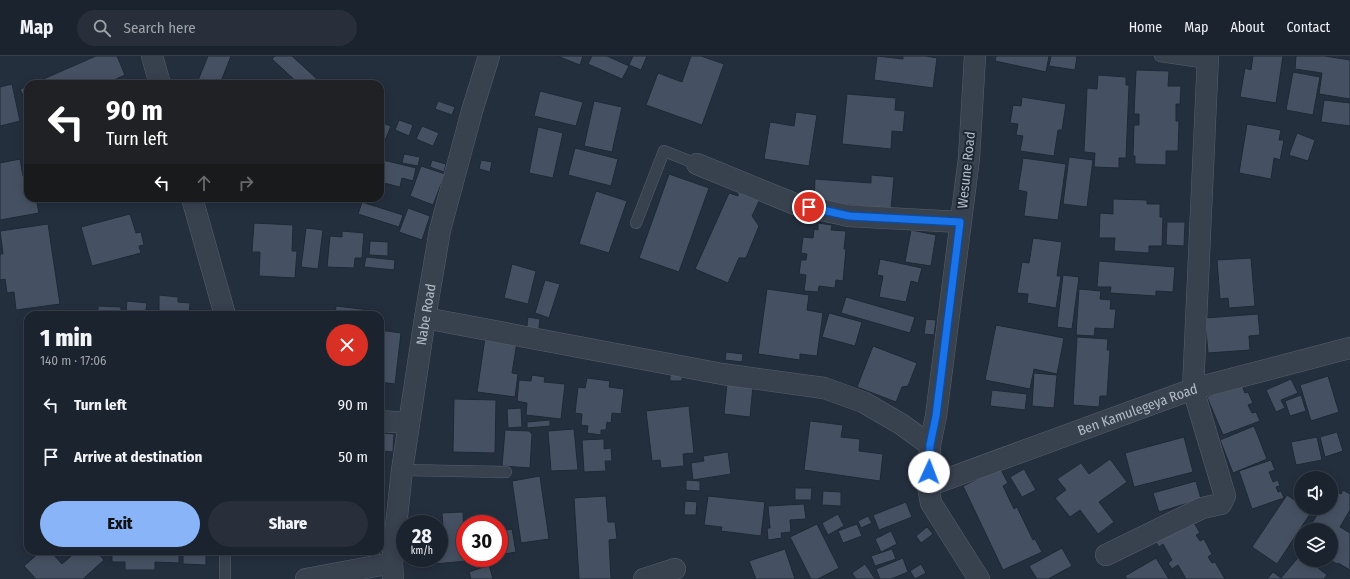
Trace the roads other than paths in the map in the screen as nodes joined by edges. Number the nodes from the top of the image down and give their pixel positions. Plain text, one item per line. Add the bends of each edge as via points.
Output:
1 (152, 56) edge
2 (490, 56) edge
3 (975, 56) edge
4 (1160, 56) edge
5 (1208, 59) edge
6 (159, 80) edge
7 (697, 164) joint
8 (193, 202) edge
9 (960, 222) junction
10 (636, 223) dead end
11 (223, 311) edge
12 (425, 318) junction
13 (1350, 348) edge
14 (1193, 389) junction
15 (384, 420) edge
16 (409, 423) junction
17 (930, 445) junction
18 (402, 470) junction
19 (506, 472) dead end
20 (928, 486) junction
21 (225, 555) edge
22 (1106, 555) dead end
23 (676, 569) dead end
24 (393, 571) edge
25 (225, 579) edge
26 (306, 579) edge
27 (644, 579) edge
28 (979, 579) edge

1 - 6 street
2 - 12 street, Nabe Road via 472,111 440,230
3 - 9 street, Wesune Road via 969,158
4 - 5 lane
5 - 14 street
7 - 9 street via 796,204 849,216
7 - 10 lane via 664,151
8 - 11 street
9 - 17 street, Wesune Road via 936,416
12 - 16 street, Nabe Road
12 - 17 street via 722,374 824,388 863,402 901,424
13 - 14 street, Ben Kamulegeya Road
14 - 20 street, Ben Kamulegeya Road
14 - 22 street via 1225,496 1221,504 1202,508
15 - 16 street
16 - 18 street, Nabe Road
17 - 20 street, Wesune Road
18 - 19 lane
18 - 24 street, Nabe Road
20 - 28 street, Wesune Road via 931,503
21 - 25 lane
23 - 27 street
24 - 26 street

